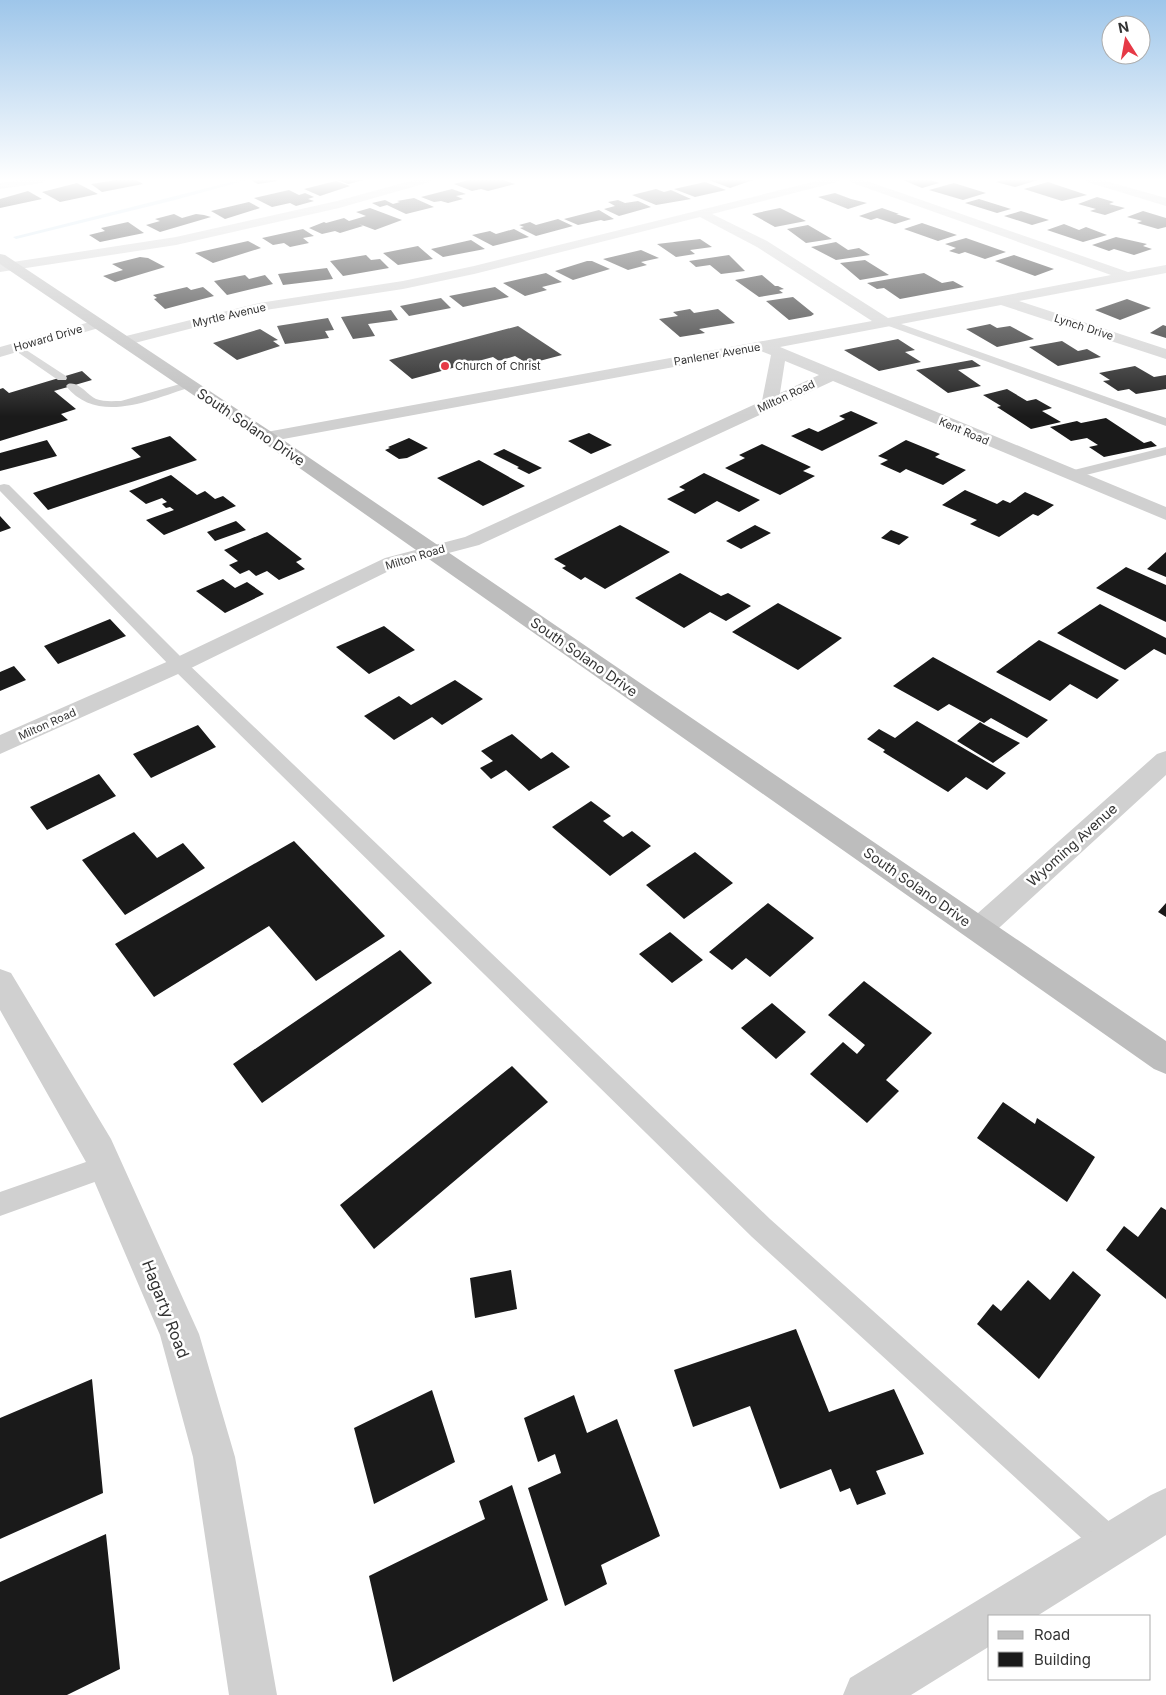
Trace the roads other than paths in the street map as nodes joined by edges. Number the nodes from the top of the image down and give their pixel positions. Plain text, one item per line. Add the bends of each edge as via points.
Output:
1 (40, 259) edge
2 (517, 259) edge
3 (786, 259) edge
4 (1079, 259) edge
5 (3, 264) edge
6 (1166, 268) edge
7 (1127, 276) junction
8 (1150, 283) dead end
9 (1003, 300) junction
10 (886, 322) junction
11 (97, 324) junction
12 (123, 341) junction
13 (18, 347) junction
14 (771, 349) junction
15 (0, 352) edge
16 (1166, 354) edge
17 (832, 375) junction
18 (62, 378) dead end
19 (187, 385) junction
20 (72, 386) dead end
21 (770, 403) junction
22 (1166, 422) edge
23 (267, 438) junction
24 (1166, 451) edge
25 (1070, 475) junction
26 (4, 488) dead end
27 (1166, 514) edge
28 (431, 552) junction
29 (179, 665) junction
30 (0, 744) edge
31 (1166, 760) edge
32 (979, 929) junction
33 (0, 982) edge
34 (1166, 1059) edge
35 (106, 1167) junction
36 (0, 1204) edge
37 (1166, 1510) edge
38 (1112, 1544) junction
39 (997, 1615) edge
40 (988, 1620) edge
41 (253, 1695) edge
42 (867, 1695) edge

1 - 5 street
2 - 12 street, Myrtle Avenue via 403,285 259,307
3 - 10 street
4 - 7 street
5 - 11 street, South Solano Drive
6 - 7 street, Panlener Avenue
7 - 8 street
7 - 9 street, Panlener Avenue
9 - 10 street, Panlener Avenue
9 - 16 street, Lynch Drive
10 - 14 street, Panlener Avenue
10 - 22 lane
11 - 12 street, South Solano Drive
11 - 13 street, Howard Drive
12 - 19 street, South Solano Drive
13 - 15 street, Howard Drive
13 - 18 lane
14 - 17 street, Kent Road
14 - 21 street
14 - 23 street, Panlener Avenue
17 - 21 street, Milton Road
17 - 25 street, Kent Road
19 - 20 lane via 110,405 90,401
19 - 23 street, South Solano Drive
21 - 28 street, Milton Road via 472,541
23 - 28 street, South Solano Drive
24 - 25 lane
25 - 27 street, Kent Road
26 - 29 lane
28 - 29 street, Milton Road via 392,562
28 - 32 street, South Solano Drive
29 - 30 street, Milton Road
29 - 38 lane via 761,1228
31 - 32 street, Wyoming Avenue
32 - 34 street, South Solano Drive
33 - 35 street, Hagarty Road
35 - 36 lane
35 - 41 street, Hagarty Road via 179,1334 214,1457
37 - 38 street
38 - 39 street
40 - 42 street

